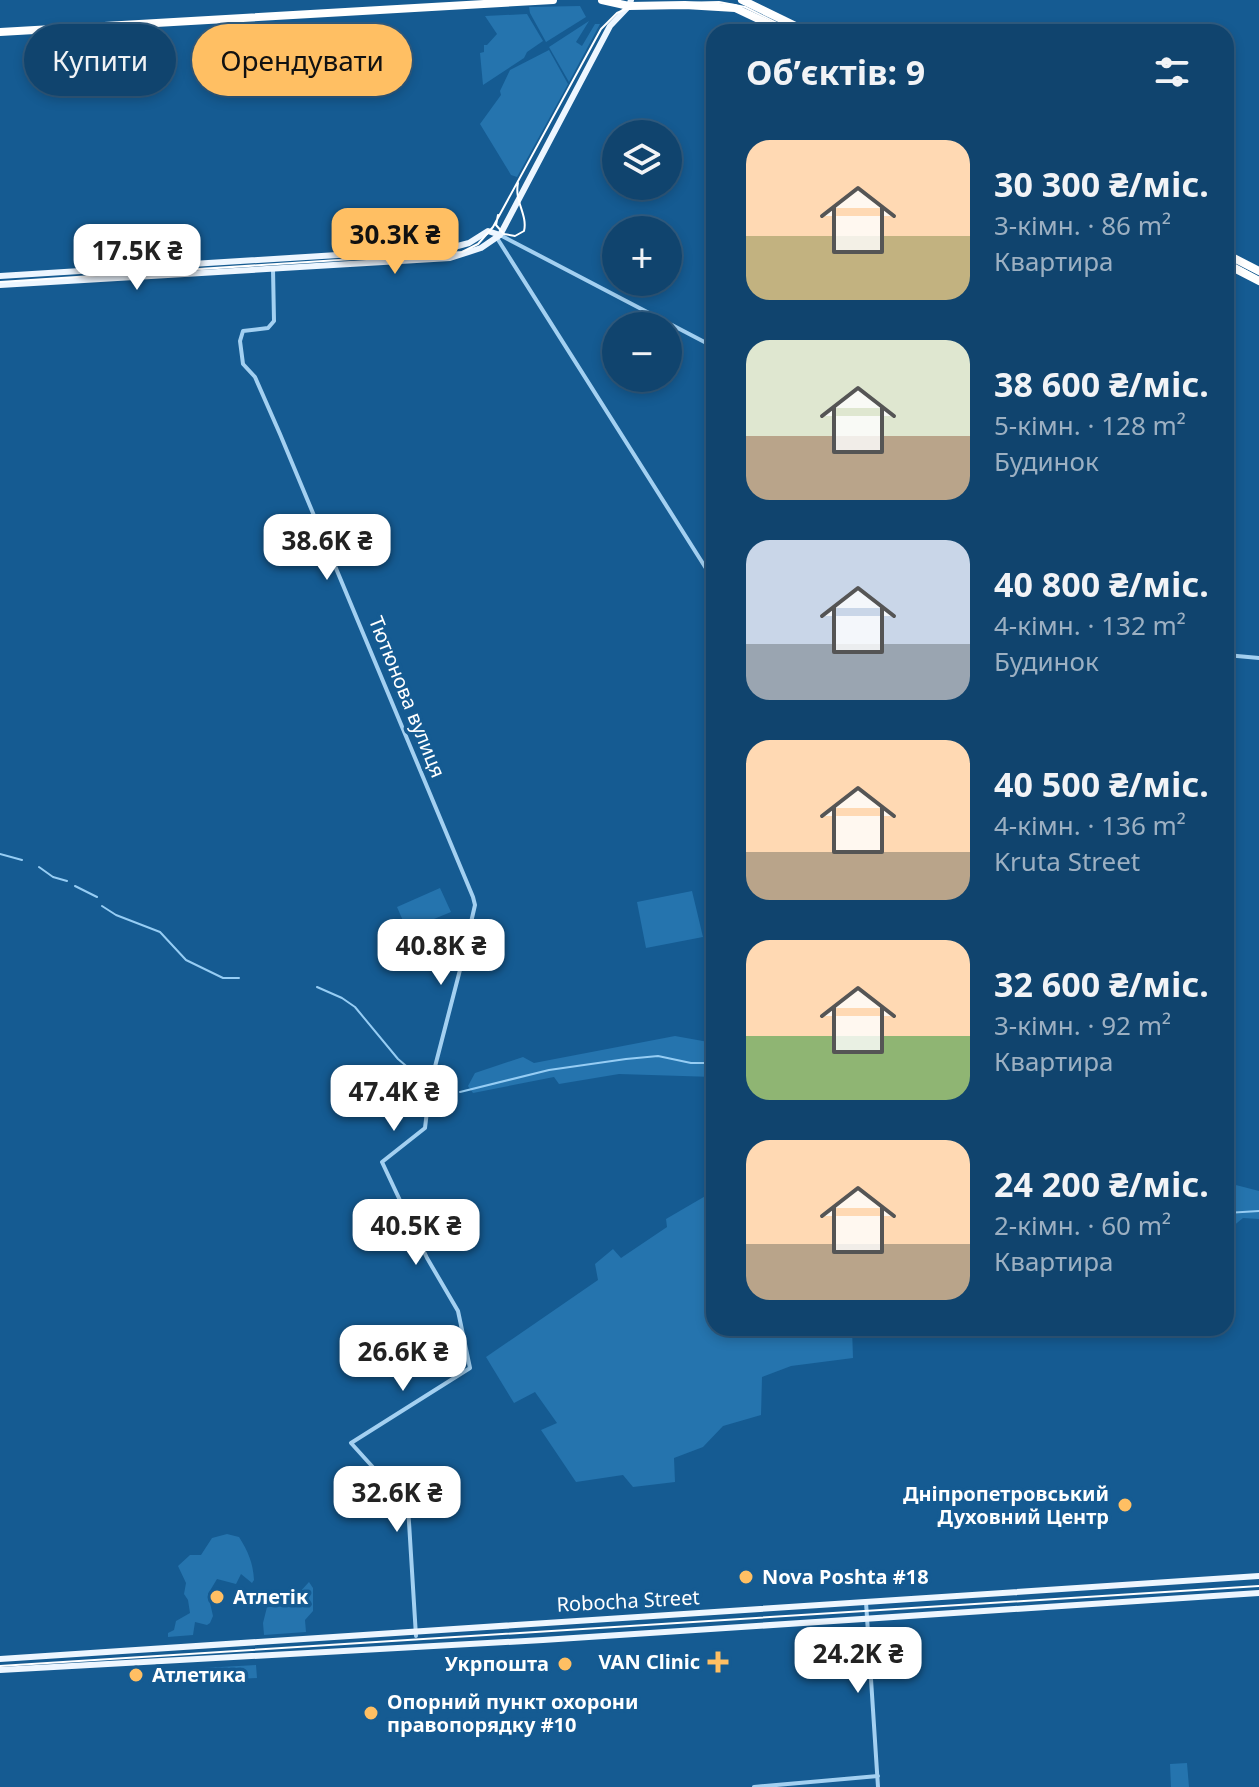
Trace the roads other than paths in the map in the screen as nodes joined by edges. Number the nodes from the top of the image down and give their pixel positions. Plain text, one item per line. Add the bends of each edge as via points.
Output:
1 (553, 0) edge
2 (602, 0) edge
3 (742, 0) edge
4 (630, 3) edge
5 (769, 24) edge
6 (792, 24) edge
7 (0, 32) edge
8 (498, 237) junction
9 (1234, 258) edge
10 (273, 268) junction
11 (1234, 268) edge
12 (1259, 271) edge
13 (0, 276) edge
14 (1259, 281) edge
15 (0, 285) edge
16 (706, 343) edge
17 (706, 568) edge
18 (1234, 656) edge
19 (1259, 658) edge
20 (1259, 1576) edge
21 (1259, 1593) edge
22 (866, 1602) junction
23 (867, 1618) junction
24 (416, 1634) junction
25 (0, 1659) edge
26 (0, 1670) edge
27 (878, 1776) junction
28 (754, 1787) edge
29 (878, 1787) edge

1 - 7 highway
2 - 4 highway
3 - 6 highway
4 - 5 highway via 735,8
4 - 8 main road via 610,26
8 - 10 main road via 450,258
8 - 13 main road via 488,231 450,248
8 - 16 street
8 - 17 street
9 - 12 highway
10 - 15 main road
10 - 24 street, Тютюнова вулиця via 274,321 268,328 243,331 243,364 255,377 475,905 430,1086 425,1128 382,1162 458,1311 470,1368 351,1443 408,1506
11 - 14 highway
18 - 19 street
20 - 22 main road, Robocha Street
21 - 23 main road, Robocha Street
22 - 23 street
22 - 24 main road, Robocha Street
23 - 26 main road, Robocha Street
23 - 27 street
24 - 25 main road, Robocha Street
27 - 28 street
27 - 29 street

